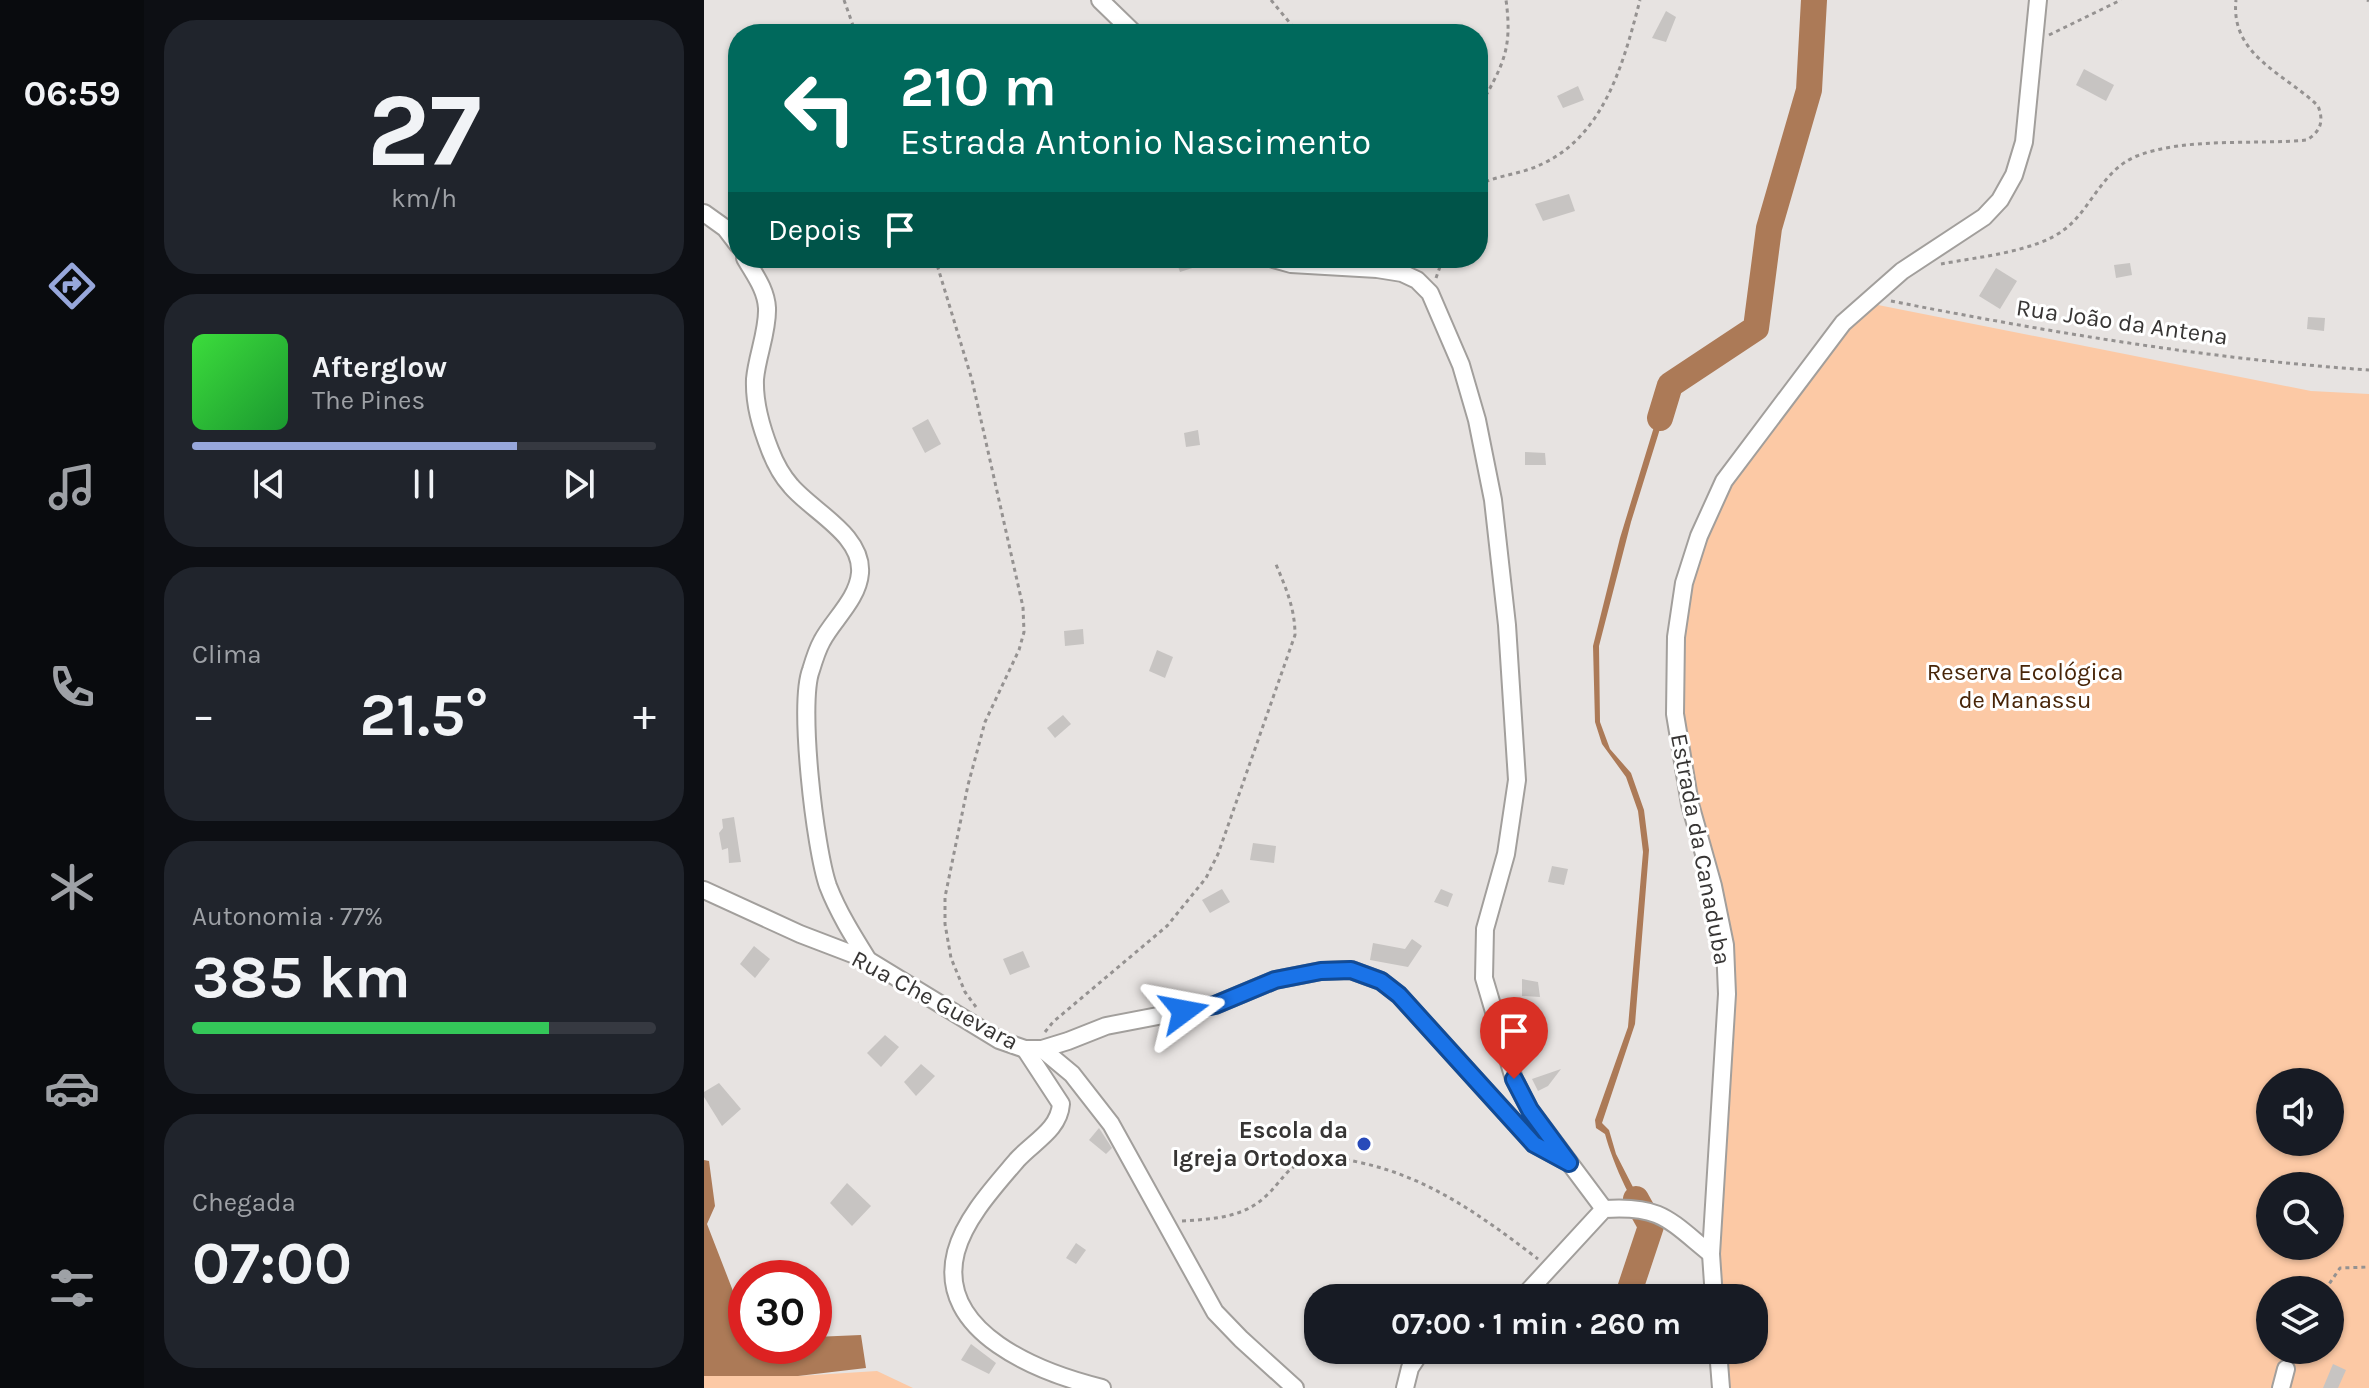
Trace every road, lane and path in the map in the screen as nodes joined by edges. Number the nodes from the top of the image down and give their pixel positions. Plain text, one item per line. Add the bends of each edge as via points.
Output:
1 (844, 0) edge
2 (1100, 0) edge
3 (1271, 0) edge
4 (1506, 0) edge
5 (1640, 0) edge
6 (2038, 0) edge
7 (2121, 0) edge
8 (2236, 0) edge
9 (852, 24) edge
10 (1125, 24) edge
11 (1291, 24) edge
12 (2035, 43) junction
13 (1488, 90) edge
14 (1488, 182) edge
15 (704, 213) edge
16 (728, 232) edge
17 (1930, 266) dead end
18 (751, 268) edge
19 (938, 268) edge
20 (1361, 268) edge
21 (1439, 268) edge
22 (1430, 293) junction
23 (1872, 297) junction
24 (2369, 370) edge
25 (1275, 562) dead end
26 (704, 890) edge
27 (868, 960) junction
28 (982, 1016) dead end
29 (1034, 1049) junction
30 (1569, 1163) junction
31 (1604, 1209) junction
32 (1166, 1210) junction
33 (1711, 1254) junction
34 (2369, 1267) edge
35 (1550, 1268) junction
36 (2335, 1276) edge
37 (1535, 1284) edge
38 (1713, 1284) edge
39 (1413, 1364) edge
40 (1719, 1364) edge
41 (2286, 1369) dead end
42 (1102, 1388) edge
43 (1295, 1388) edge
44 (1405, 1388) edge
45 (1721, 1388) edge
46 (2281, 1388) edge

1 - 9 path
2 - 10 street
3 - 11 path
4 - 13 path via 1509,42
5 - 14 path via 1618,76 1599,113 1571,145 1546,163
6 - 12 street, Estrada da Canaduba
7 - 12 path
8 - 17 path via 2241,34 2259,60 2318,106 2321,127 2315,135 2307,140 2215,143 2137,156 2116,169 2064,230 2044,241
12 - 23 street, Estrada da Canaduba via 2024,142 2000,200
15 - 16 street
18 - 27 street via 767,308 755,380 763,433 790,485 840,530 858,554 860,575 822,641 809,674 806,709 818,846 827,883
19 - 28 path via 972,380 1023,607 1024,632 985,722 945,897 951,958
20 - 22 street via 1402,273
21 - 22 path
22 - 30 street via 1461,365 1477,420 1493,500 1509,653 1517,780 1506,854 1485,929 1484,978 1514,1079
23 - 24 path, Rua João da Antena via 2013,325
23 - 33 street, Estrada da Canaduba via 1843,323 1724,481 1684,583 1676,637 1675,714 1690,804 1725,945 1727,994
25 - 29 path via 1289,595 1295,635 1218,854 1206,878 1167,926 1053,1022
26 - 27 street, Rua Che Guevara
27 - 29 street, Rua Che Guevara via 999,1040
29 - 30 street, Rua Che Guevara via 1106,1026 1215,1005 1275,980 1351,970 1381,981 1399,995 1534,1144
29 - 32 street via 1087,1091
29 - 42 street via 1061,1112 973,1217 952,1270 969,1317 991,1340 1025,1362
30 - 31 street
31 - 33 street via 1639,1208 1666,1218
31 - 35 street
32 - 35 path via 1174,1222 1251,1209 1286,1172 1325,1155 1419,1180 1485,1218
32 - 43 street via 1215,1312
33 - 38 street, Estrada da Canaduba
34 - 36 path via 2340,1268
35 - 37 street
39 - 44 street
40 - 45 street
41 - 46 street

